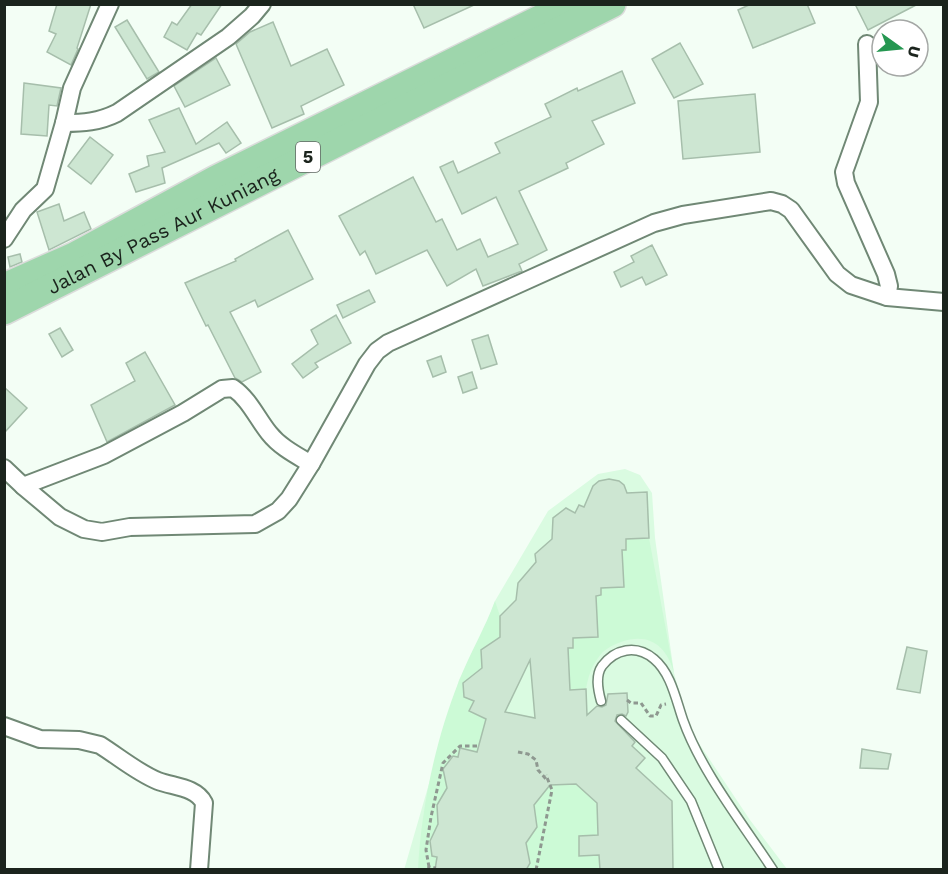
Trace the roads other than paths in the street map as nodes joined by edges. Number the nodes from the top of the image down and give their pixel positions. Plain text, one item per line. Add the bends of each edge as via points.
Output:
1 (110, 4) edge
2 (262, 4) edge
3 (570, 4) edge
4 (612, 4) edge
5 (867, 44) dead end
6 (64, 123) junction
7 (205, 197) junction
8 (4, 239) edge
9 (4, 287) edge
10 (887, 297) junction
11 (944, 302) edge
12 (4, 311) edge
13 (311, 464) junction
14 (4, 468) edge
15 (22, 486) junction
16 (601, 701) dead end
17 (621, 720) dead end
18 (4, 726) edge
19 (200, 870) edge
20 (719, 870) edge
21 (773, 870) edge

1 - 6 street via 72,88
2 - 6 street via 228,37 117,113 90,123
3 - 7 highway, Jalan By Pass Aur Kuniang / 5
4 - 7 highway, Jalan By Pass Aur Kuniang / 5
5 - 10 street via 869,102 844,172 886,274
6 - 8 street via 45,189 23,210
7 - 9 highway, Jalan By Pass Aur Kuniang / 5
7 - 12 highway, Jalan By Pass Aur Kuniang / 5 via 125,252
10 - 11 street
10 - 13 street via 864,291 837,274 782,204 771,201 654,223 388,343 368,364
13 - 15 street via 278,512 255,524 130,526 102,532 84,529 60,517
13 - 15 street via 281,447 233,388 222,389 104,455
14 - 15 street
16 - 21 lane via 597,686 600,668 613,655 626,650 644,651 656,660 666,673 695,751
17 - 20 lane via 662,758 691,801
18 - 19 street via 40,739 90,741 157,781 201,796 204,803

